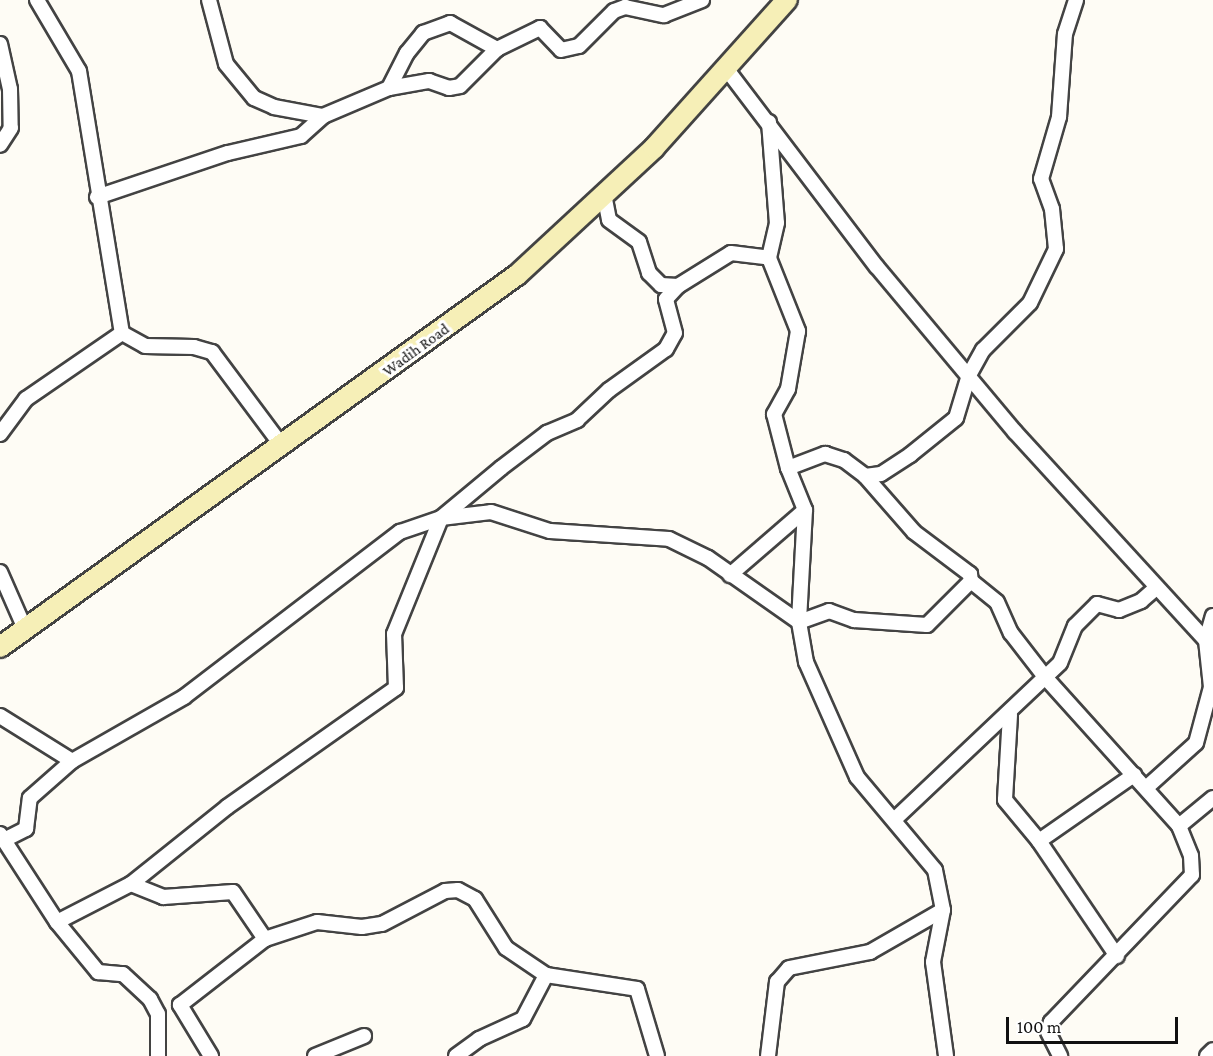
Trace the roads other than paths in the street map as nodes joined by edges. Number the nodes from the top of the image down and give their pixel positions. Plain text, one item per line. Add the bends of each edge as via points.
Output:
1 (37, 0) edge
2 (209, 0) edge
3 (702, 0) edge
4 (787, 0) edge
5 (1076, 0) edge
6 (637, 3) edge
7 (0, 44) edge
8 (497, 49) junction
9 (725, 67) junction
10 (389, 88) junction
11 (323, 116) junction
12 (769, 122) junction
13 (0, 145) edge
14 (604, 194) junction
15 (97, 197) junction
16 (769, 258) junction
17 (678, 286) junction
18 (122, 333) junction
19 (969, 375) junction
20 (0, 434) edge
21 (282, 446) junction
22 (788, 468) junction
23 (865, 476) junction
24 (805, 510) junction
25 (441, 519) junction
26 (0, 572) edge
27 (730, 575) junction
28 (971, 581) junction
29 (1156, 588) junction
30 (1213, 616) edge
31 (799, 622) junction
32 (25, 629) junction
33 (1209, 644) edge
34 (0, 647) edge
35 (1045, 677) junction
36 (1010, 715) junction
37 (0, 716) edge
38 (72, 761) junction
39 (1134, 775) junction
40 (1146, 788) junction
41 (1213, 798) edge
42 (894, 820) junction
43 (1179, 826) junction
44 (2, 837) edge
45 (1039, 841) junction
46 (131, 884) junction
47 (943, 910) junction
48 (57, 922) junction
49 (266, 939) junction
50 (1117, 956) junction
51 (546, 975) junction
52 (180, 1005) junction
53 (158, 1014) junction
54 (364, 1036) dead end
55 (1213, 1050) edge
56 (766, 1055) edge
57 (158, 1056) edge
58 (211, 1056) edge
59 (315, 1056) edge
60 (456, 1056) edge
61 (657, 1056) edge
62 (946, 1056) edge
63 (1060, 1056) edge
64 (1207, 1056) edge

1 - 15 street via 79,71
2 - 11 street via 226,64 254,98 274,107
3 - 6 street via 664,15
4 - 9 street, Wadih Road
5 - 19 street via 1065,34 1059,117 1041,178 1052,209 1056,249 1030,303 983,350
6 - 8 street via 614,11 579,46 561,50 540,28
7 - 13 street via 10,89 11,129
8 - 10 street via 460,86 449,88 429,81
8 - 10 street via 450,23 423,33 407,53
9 - 12 street
9 - 14 street, Wadih Road via 654,148
10 - 11 street
11 - 15 street via 301,136 228,153
12 - 16 street via 777,223
12 - 19 street via 877,267
14 - 17 street via 609,220 639,242 649,273 661,285
14 - 21 street, Wadih Road via 518,275
15 - 18 street
16 - 17 street via 730,253
16 - 22 street via 798,331 788,389 774,414
17 - 25 street via 666,299 675,333 666,349 609,390 577,420 547,433
18 - 20 street via 27,399
18 - 21 street via 145,346 194,347 212,352
19 - 23 street via 956,418 881,474
19 - 29 street
21 - 32 street, Wadih Road
22 - 23 street via 825,454 843,459
22 - 24 street
23 - 28 street via 914,532 970,574
24 - 27 street
24 - 31 street
25 - 27 street via 491,512 550,531 669,540
25 - 38 street via 400,532 184,697
25 - 46 street via 394,634 396,688 227,807
26 - 32 street
27 - 31 street
28 - 31 street via 927,625 855,620 829,611
28 - 35 street via 997,602 1011,633
29 - 33 street
29 - 35 street via 1141,601 1119,610 1097,604 1075,626 1060,663
30 - 33 street
31 - 42 street via 806,662 857,777
32 - 34 street, Wadih Road
33 - 40 street via 1211,687 1196,743
35 - 36 street
35 - 39 street
36 - 42 street
36 - 45 street via 1005,800
37 - 38 street
38 - 44 street via 30,798 26,828
39 - 40 street
39 - 45 street
40 - 43 street
41 - 43 street
42 - 47 street via 935,870
43 - 50 street via 1191,856 1192,875
44 - 48 street
45 - 50 street
46 - 48 street
46 - 49 street via 163,897 234,892
47 - 56 street via 870,952 789,968 777,982
47 - 62 street via 933,962
48 - 53 street via 98,972 123,974 150,999
49 - 51 street via 317,922 362,927 382,924 445,891 458,890 475,899 506,948
49 - 52 street
50 - 63 street via 1051,1022 1048,1032
51 - 60 street via 523,1019 478,1038
51 - 61 street via 637,989
52 - 53 street
52 - 58 street
53 - 57 street
54 - 59 street
55 - 64 street

